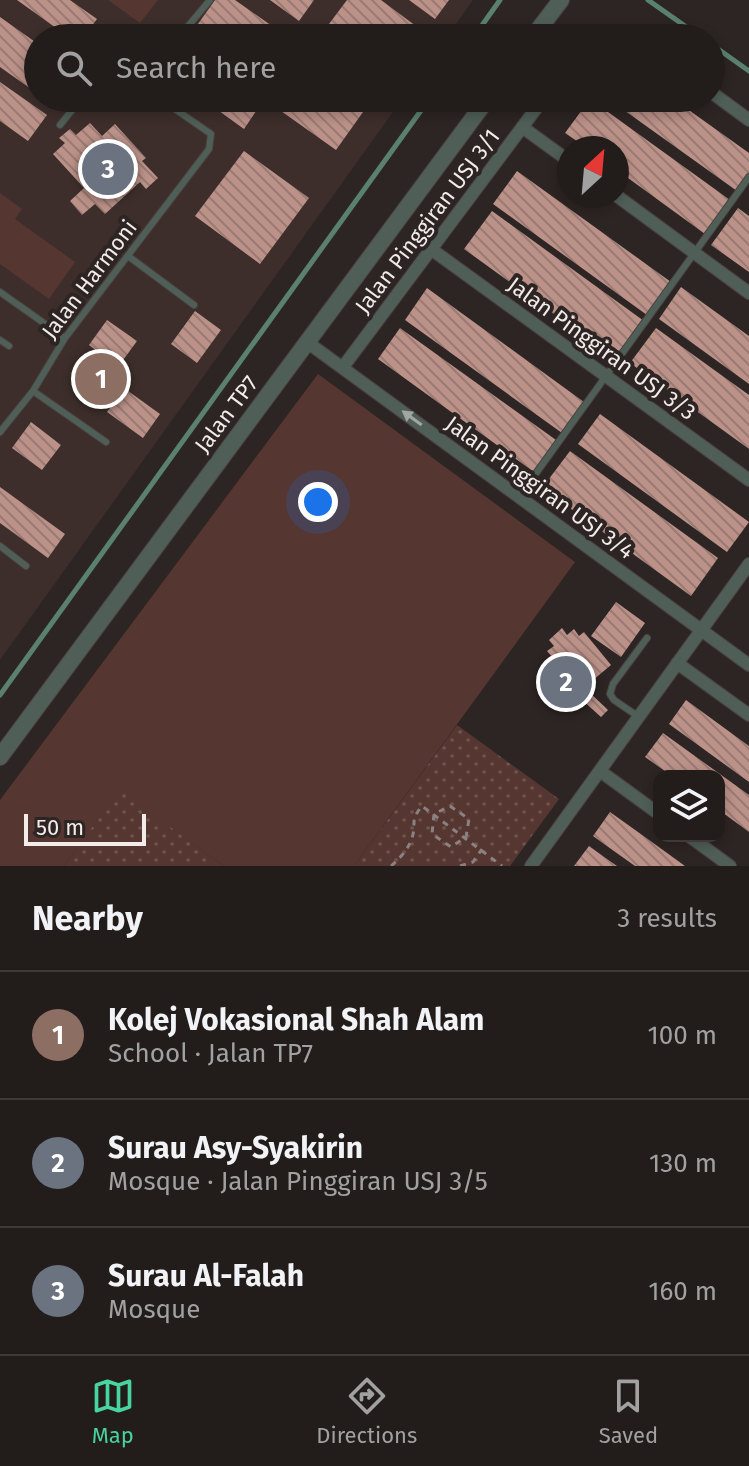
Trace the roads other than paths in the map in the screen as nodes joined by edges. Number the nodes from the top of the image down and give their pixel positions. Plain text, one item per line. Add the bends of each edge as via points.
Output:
1 (210, 0) edge
2 (561, 0) edge
3 (190, 24) edge
4 (543, 24) edge
5 (725, 102) edge
6 (71, 112) edge
7 (179, 112) edge
8 (478, 112) edge
9 (533, 112) edge
10 (749, 120) edge
11 (60, 125) dead end
12 (522, 127) junction
13 (557, 152) edge
14 (749, 177) edge
15 (629, 205) edge
16 (431, 249) junction
17 (695, 253) junction
18 (128, 256) junction
19 (0, 292) edge
20 (749, 293) edge
21 (194, 305) dead end
22 (65, 338) junction
23 (0, 340) edge
24 (307, 342) junction
25 (9, 346) dead end
26 (343, 367) junction
27 (607, 376) junction
28 (33, 391) junction
29 (0, 432) edge
30 (106, 442) dead end
31 (749, 480) edge
32 (519, 497) junction
33 (0, 546) edge
34 (749, 564) edge
35 (26, 566) dead end
36 (701, 630) junction
37 (647, 638) dead end
38 (677, 663) junction
39 (749, 665) edge
40 (749, 715) edge
41 (639, 717) junction
42 (0, 757) edge
43 (600, 771) junction
44 (653, 810) edge
45 (697, 842) edge
46 (531, 866) edge
47 (730, 866) edge

1 - 3 lane
2 - 4 street
5 - 10 street
6 - 11 lane
7 - 18 lane, Jalan Harmoni via 211,134 209,149
8 - 24 street, Jalan TP7
9 - 12 street, Jalan Pinggiran USJ 3/1
12 - 13 street
12 - 16 street, Jalan Pinggiran USJ 3/1
14 - 17 lane
15 - 17 street
16 - 26 street, Jalan Pinggiran USJ 3/1
16 - 27 street, Jalan Pinggiran USJ 3/3
17 - 20 street
17 - 27 lane
18 - 21 lane
18 - 22 lane, Jalan Harmoni
19 - 22 lane
22 - 28 lane, Jalan Harmoni
23 - 25 lane
24 - 26 street, Jalan Pinggiran USJ 3/4
24 - 42 street, Jalan TP7
32 -> 26 street, Jalan Pinggiran USJ 3/4
27 - 31 street, Jalan Pinggiran USJ 3/3
27 - 32 lane
28 - 29 lane, Jalan Harmoni
28 - 30 lane
32 - 36 street, Jalan Pinggiran USJ 3/4
33 - 35 lane
34 - 36 street
36 - 38 street
36 - 39 street, Jalan Pinggiran USJ 3/4
37 - 41 lane via 610,694
38 - 40 street
38 - 41 street
41 - 43 street
43 - 44 street
43 - 46 street
45 - 47 street

